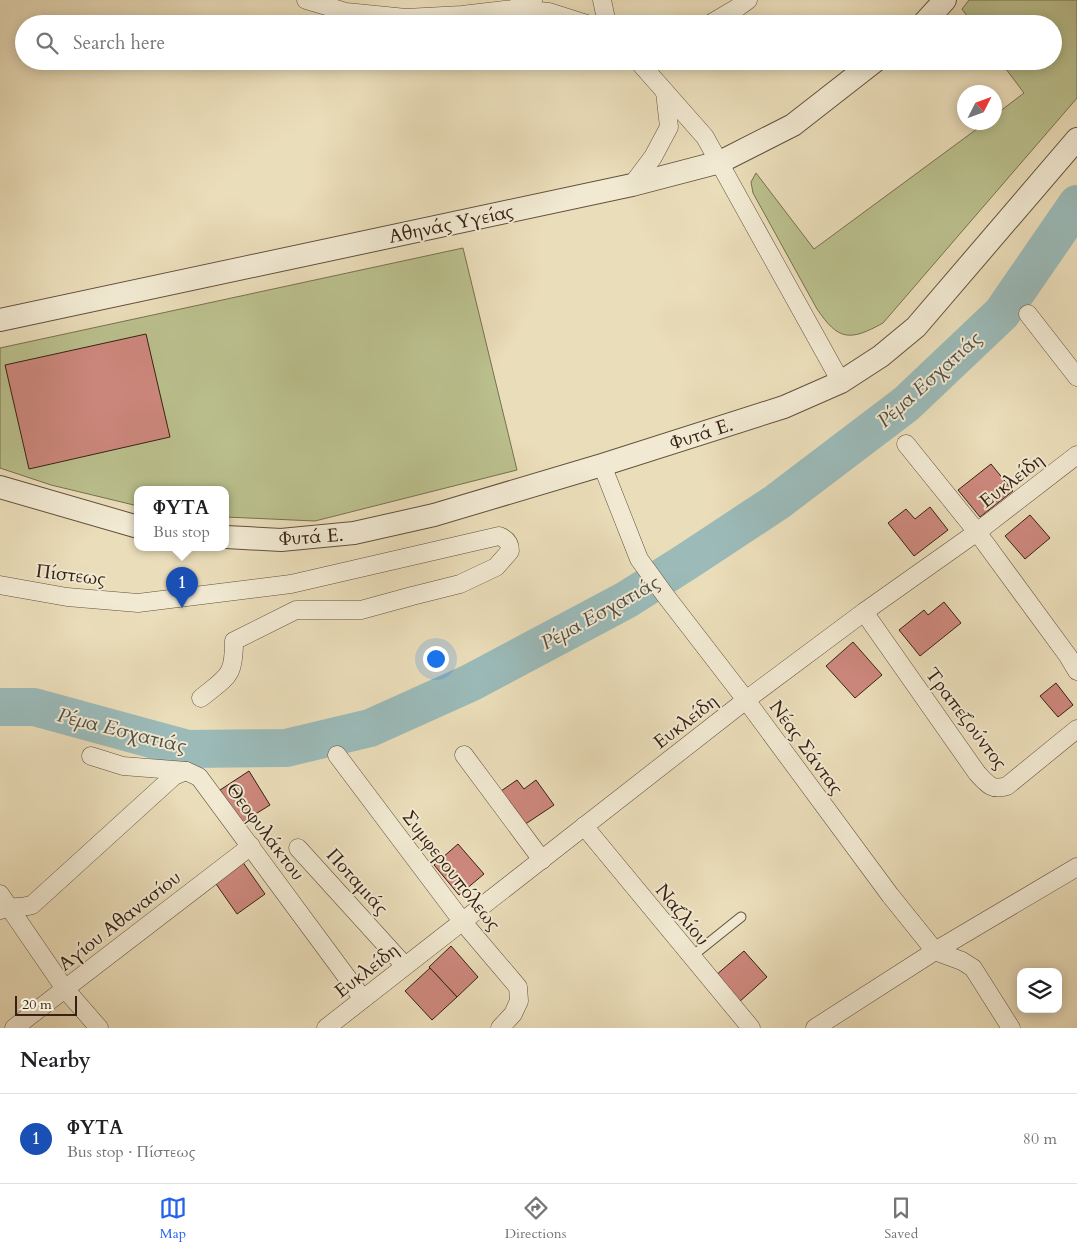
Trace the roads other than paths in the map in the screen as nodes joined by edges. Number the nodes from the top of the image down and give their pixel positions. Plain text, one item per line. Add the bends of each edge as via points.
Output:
1 (306, 0) edge
2 (533, 0) edge
3 (602, 0) edge
4 (748, 0) edge
5 (946, 0) edge
6 (513, 9) junction
7 (376, 15) edge
8 (462, 15) edge
9 (558, 15) edge
10 (605, 15) edge
11 (725, 15) edge
12 (932, 15) edge
13 (646, 70) edge
14 (863, 70) edge
15 (665, 92) junction
16 (1077, 139) edge
17 (720, 162) junction
18 (632, 184) junction
19 (1028, 314) dead end
20 (0, 320) edge
21 (1077, 377) edge
22 (841, 382) junction
23 (906, 444) dead end
24 (1077, 455) edge
25 (602, 465) junction
26 (0, 487) edge
27 (134, 526) edge
28 (977, 532) junction
29 (229, 537) edge
30 (0, 585) edge
31 (864, 612) junction
32 (1074, 659) edge
33 (202, 698) dead end
34 (746, 700) junction
35 (1077, 729) edge
36 (337, 754) dead end
37 (464, 755) dead end
38 (91, 756) dead end
39 (186, 771) junction
40 (584, 826) junction
41 (251, 846) junction
42 (298, 848) dead end
43 (542, 860) junction
44 (1077, 867) edge
45 (3, 904) edge
46 (741, 917) dead end
47 (462, 922) junction
48 (935, 951) junction
49 (691, 957) junction
50 (405, 966) junction
51 (65, 988) junction
52 (363, 1000) junction
53 (14, 1028) edge
54 (99, 1028) edge
55 (326, 1028) edge
56 (500, 1028) edge
57 (751, 1028) edge
58 (815, 1028) edge
59 (1011, 1028) edge

1 - 7 street via 346,12
2 - 6 street
3 - 10 street
4 - 11 street
5 - 12 street
6 - 8 street
6 - 9 street
13 - 15 street
14 - 17 street, Αθηνάς Υγείας via 793,125
15 - 17 street via 706,137
15 - 18 street via 669,127 654,157
16 - 22 street, Φυτά Ε. via 916,327 881,356
17 - 18 street, Αθηνάς Υγείας
17 - 22 street
18 - 20 street, Αθηνάς Υγείας
19 - 21 street
22 - 25 street, Φυτά Ε. via 784,407
23 - 28 street
24 - 28 street, Ευκλείδη
25 - 29 street, Φυτά Ε. via 434,515 354,534 281,540
25 - 34 street, Νέας Σάντας via 639,559
26 - 27 street
28 - 31 street, Ευκλείδη
28 - 32 street
30 - 33 street, Πίστεως via 67,597 138,602 292,584 499,536 510,545 510,551 496,568 460,584 361,610 296,610 234,640 234,662 228,676
31 - 34 street, Ευκλείδη
31 - 35 street, Τραπεζούντος via 977,773 989,785 999,789 1008,786
34 - 40 street, Ευκλείδη
34 - 48 street, Νέας Σάντας
36 - 47 street, Συμφερουπόλεως
37 - 43 street
38 - 39 street via 123,766
39 - 41 street, Θεοφυλάκτου via 199,778
39 - 45 street via 174,776 32,905 20,908
40 - 43 street, Ευκλείδη
40 - 49 street, Ναζλίου
41 - 51 street, Αγίου Αθανασίου
41 - 52 street, Θεοφυλάκτου
42 - 50 street, Ποταμιάς
43 - 47 street, Ευκλείδη
44 - 48 street
45 - 51 street
46 - 49 lane
47 - 50 street, Ευκλείδη
47 - 56 street, Συμφερουπόλεως via 518,987 519,1001 513,1014
48 - 58 street
48 - 59 street via 973,968
49 - 57 street, Ναζλίου
50 - 52 street, Ευκλείδη
51 - 53 street, Αγίου Αθανασίου
51 - 54 street
52 - 55 street, Ευκλείδη

